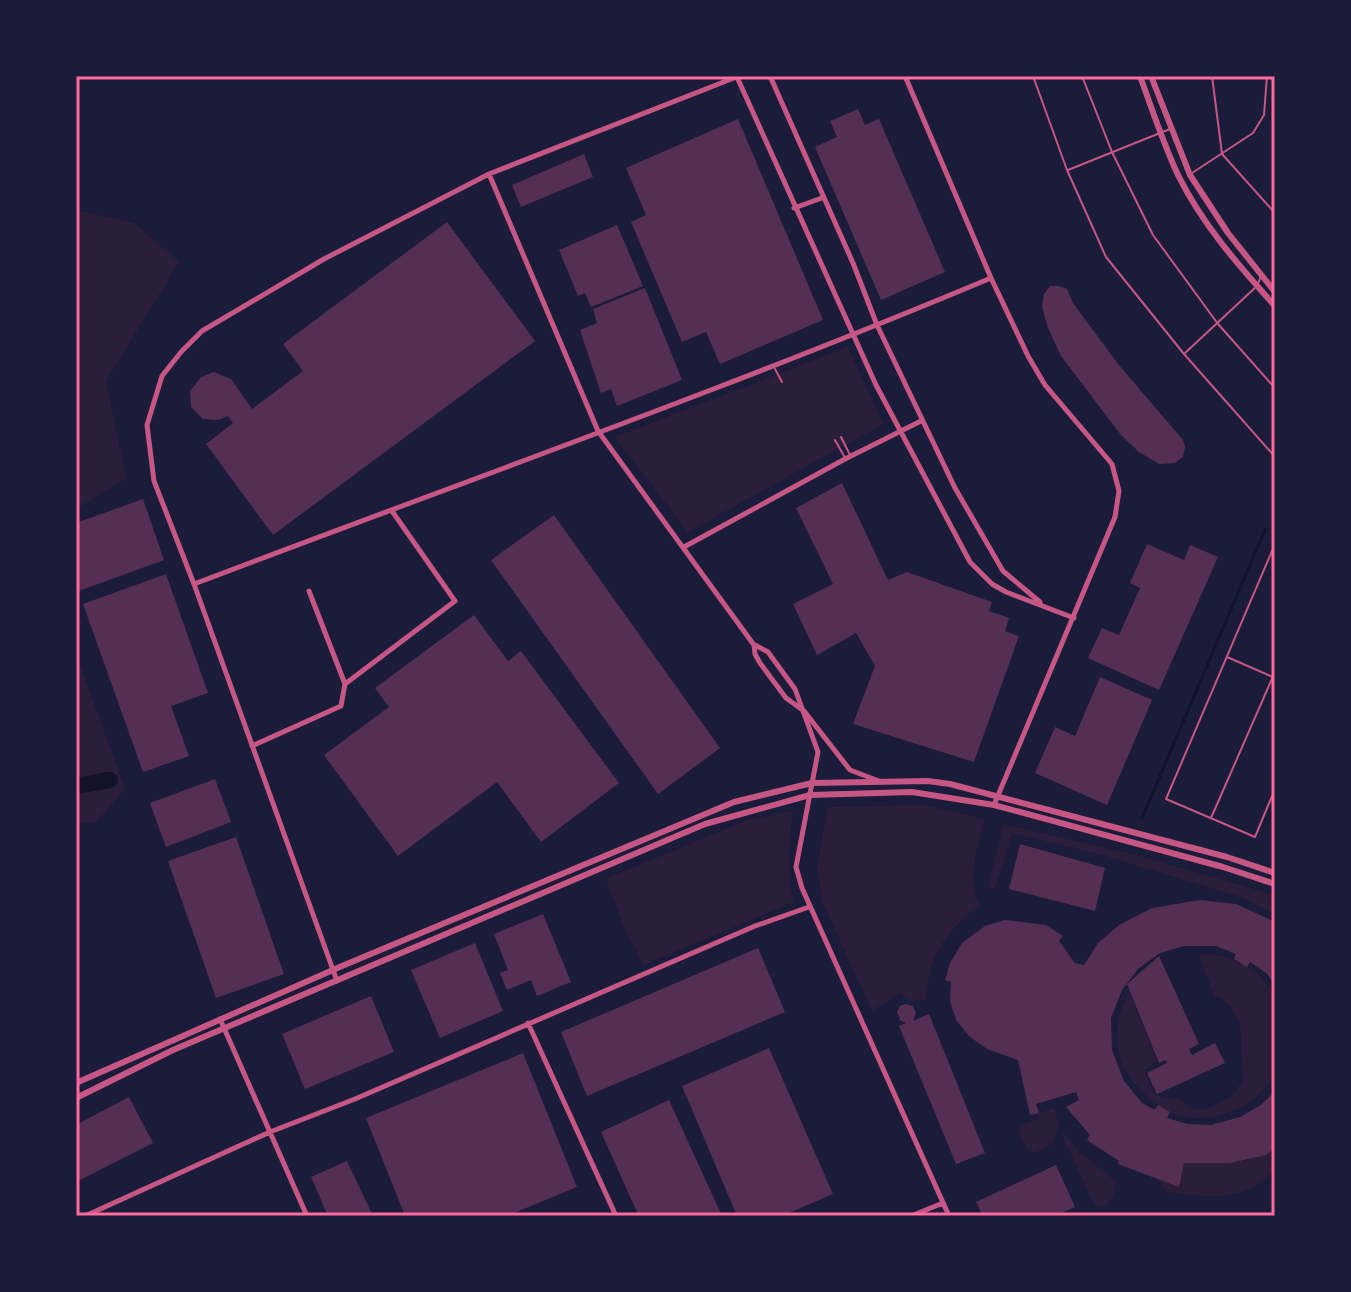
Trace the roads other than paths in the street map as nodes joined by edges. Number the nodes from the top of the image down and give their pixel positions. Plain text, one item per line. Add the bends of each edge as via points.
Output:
1 (738, 76) edge
2 (770, 76) edge
3 (905, 76) edge
4 (1033, 76) edge
5 (1082, 76) edge
6 (1140, 76) edge
7 (1151, 76) edge
8 (1212, 76) edge
9 (1267, 76) edge
10 (1171, 129) junction
11 (1161, 133) junction
12 (1112, 152) junction
13 (1222, 154) junction
14 (1067, 170) junction
15 (489, 174) junction
16 (1190, 175) junction
17 (1180, 178) junction
18 (822, 198) junction
19 (794, 208) junction
20 (1275, 213) edge
21 (1261, 276) junction
22 (991, 278) junction
23 (1257, 286) junction
24 (1275, 292) edge
25 (1275, 306) edge
26 (1218, 324) junction
27 (877, 325) junction
28 (852, 334) junction
29 (1184, 354) junction
30 (773, 364) junction
31 (782, 382) dead end
32 (1275, 388) edge
33 (921, 421) junction
34 (598, 431) junction
35 (899, 433) junction
36 (841, 437) dead end
37 (835, 440) dead end
38 (1275, 457) edge
39 (848, 458) junction
40 (392, 511) junction
41 (1275, 544) edge
42 (684, 547) junction
43 (194, 584) junction
44 (309, 591) dead end
45 (1044, 605) junction
46 (1074, 618) junction
47 (754, 645) junction
48 (1226, 657) junction
49 (1275, 672) edge
50 (1274, 677) edge
51 (345, 684) junction
52 (804, 711) junction
53 (252, 746) junction
54 (880, 781) junction
55 (812, 783) junction
56 (1275, 789) edge
57 (810, 795) junction
58 (996, 796) junction
59 (994, 805) junction
60 (1211, 819) junction
61 (1275, 873) edge
62 (1275, 884) edge
63 (809, 907) junction
64 (333, 970) junction
65 (337, 981) junction
66 (220, 1019) junction
67 (528, 1023) junction
68 (223, 1029) junction
69 (76, 1083) edge
70 (76, 1098) edge
71 (270, 1132) junction
72 (943, 1203) junction
73 (85, 1216) edge
74 (307, 1216) edge
75 (616, 1216) edge
76 (911, 1216) edge
77 (949, 1216) edge

1 - 15 street
1 - 19 street
2 - 18 street
3 - 22 street
4 - 14 lane
5 - 12 lane
6 - 11 street
7 - 10 street
8 - 13 lane
9 - 13 lane via 1264,115 1253,133
10 - 11 lane
10 - 16 street
11 - 12 lane
11 - 17 street
12 - 14 lane
12 - 26 lane via 1153,235
13 - 16 lane
13 - 20 lane
14 - 29 lane via 1106,257
15 - 34 street
15 - 43 street via 324,259 202,331 162,376 147,425 149,454 154,481
16 - 17 lane
16 - 21 street
17 - 23 street via 1202,216
18 - 19 street
18 - 27 street
19 - 28 street
21 - 23 lane
21 - 24 street
22 - 27 street
22 - 46 street via 1045,385 1112,464 1119,491 1115,517
23 - 25 street
23 - 26 lane
26 - 29 lane
26 - 32 lane
27 - 28 street
27 - 33 street
28 - 30 street
28 - 35 street
29 - 38 lane
30 - 31 lane
30 - 34 street
33 - 35 street
33 - 45 street via 1003,571
34 - 40 street
34 - 42 street
35 - 39 street
35 - 45 street via 970,562 992,584
36 - 39 lane
37 - 39 lane
39 - 42 street
40 - 43 street
40 - 51 street via 455,601
41 - 48 lane
42 - 47 street
43 - 53 street
44 - 51 street
45 - 46 street
46 - 58 street
47 - 52 street via 760,663 786,698
47 - 52 street via 779,666
48 - 50 lane
48 - 60 lane via 1166,799
49 - 50 lane
50 - 60 lane
51 - 53 street via 341,706
52 - 54 street via 850,770
52 - 55 street via 818,752
53 - 64 street
54 - 55 street
54 - 58 street via 928,781
55 - 57 street
55 - 64 street via 734,802
56 - 60 lane via 1255,837
57 - 59 street via 912,792
57 - 63 street via 796,867
57 - 65 street via 705,824
58 - 59 street
58 - 61 street
59 - 62 street
63 - 67 street
63 - 72 street
64 - 65 street
64 - 66 street
65 - 68 street
66 - 68 street
66 - 69 street
67 - 71 street
67 - 75 street
68 - 70 street
68 - 71 street
71 - 73 street
71 - 74 street
72 - 76 street
72 - 77 street

